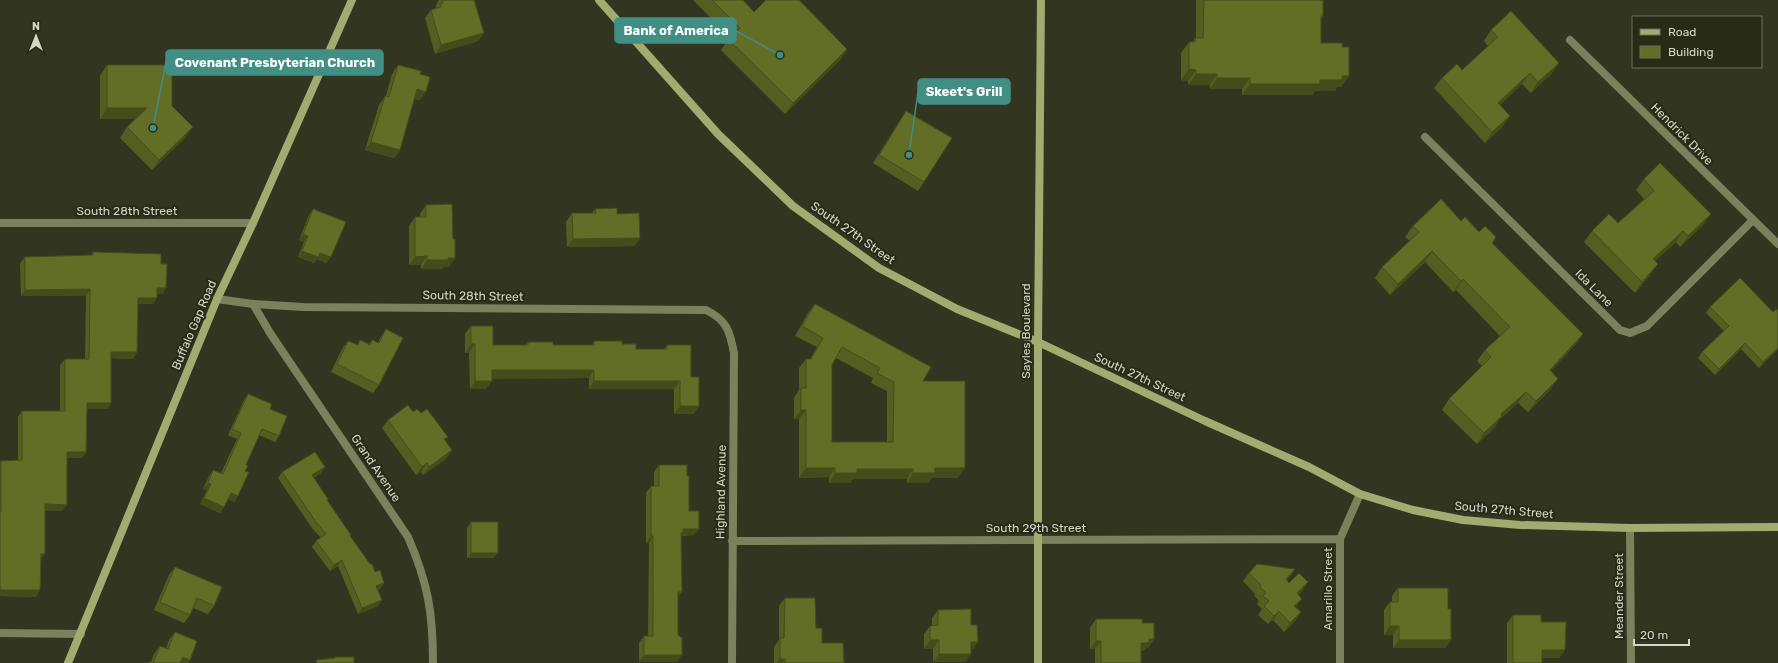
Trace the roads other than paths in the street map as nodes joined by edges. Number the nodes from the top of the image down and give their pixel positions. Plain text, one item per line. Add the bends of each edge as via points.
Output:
1 (352, 0) edge
2 (599, 0) edge
3 (1041, 0) edge
4 (1570, 40) dead end
5 (1425, 136) dead end
6 (1753, 220) junction
7 (0, 223) edge
8 (254, 223) junction
9 (1778, 244) edge
10 (217, 299) junction
11 (253, 304) junction
12 (724, 323) joint
13 (1038, 342) junction
14 (1360, 494) junction
15 (1778, 527) edge
16 (1630, 528) junction
17 (1340, 539) junction
18 (1038, 540) junction
19 (732, 541) junction
20 (0, 633) edge
21 (81, 634) junction
22 (68, 663) edge
23 (434, 663) edge
24 (732, 663) edge
25 (1038, 663) edge
26 (1340, 663) edge
27 (1631, 663) edge

1 - 8 main road, Buffalo Gap Road
2 - 13 main road, South 27th Street via 718,134 793,206 879,268 957,309
3 - 13 main road, Sayles Boulevard
4 - 6 street, Hendrick Drive
5 - 6 street, Ida Lane via 1620,330 1630,333 1647,326
6 - 9 street, Hendrick Drive
7 - 8 street, South 28th Street
8 - 10 main road, Buffalo Gap Road
10 - 11 street, South 28th Street
10 - 21 main road, Buffalo Gap Road
11 - 12 street, South 28th Street via 303,307 706,310
11 - 23 street, Grand Avenue via 408,537 420,566 429,599
12 - 19 street, Highland Avenue via 730,334 734,353
13 - 14 main road, South 27th Street via 1309,467
13 - 18 main road, Sayles Boulevard
14 - 16 main road, South 27th Street via 1414,510 1463,520 1520,525
14 - 17 street, Amarillo Street
15 - 16 main road, South 27th Street
16 - 27 street, Meander Street
17 - 18 street, South 29th Street
17 - 26 street, Amarillo Street
18 - 19 street, South 29th Street
18 - 25 main road, Sayles Boulevard
19 - 24 street, Highland Avenue
20 - 21 street
21 - 22 main road, Buffalo Gap Road

